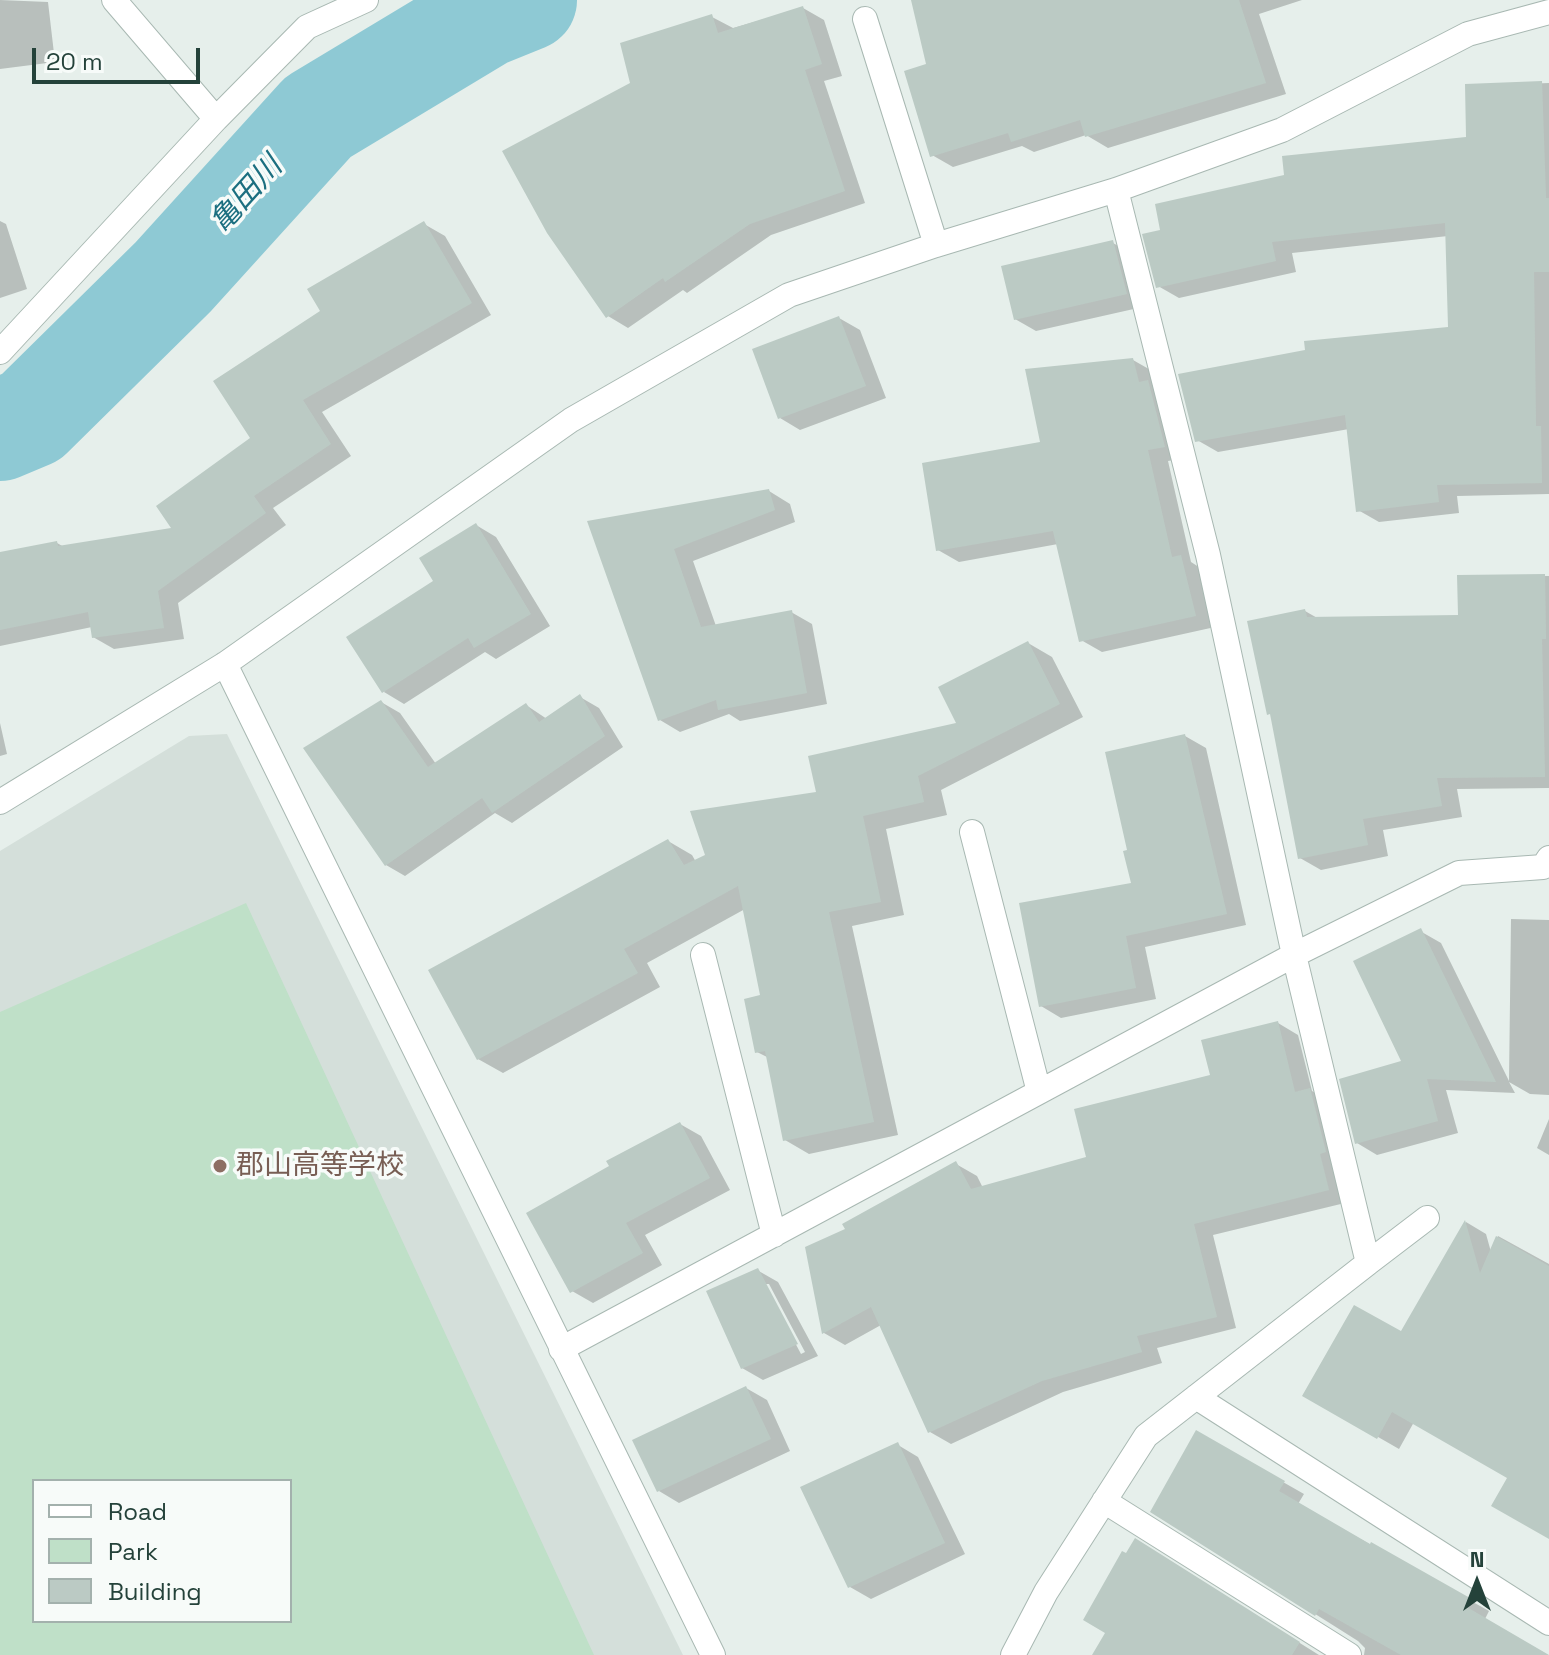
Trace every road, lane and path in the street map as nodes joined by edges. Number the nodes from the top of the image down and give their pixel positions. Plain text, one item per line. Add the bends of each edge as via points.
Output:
1 (114, 0) edge
2 (366, 0) edge
3 (1549, 12) edge
4 (865, 19) dead end
5 (216, 119) junction
6 (1116, 190) junction
7 (936, 245) junction
8 (0, 352) edge
9 (225, 664) junction
10 (0, 802) edge
11 (972, 832) dead end
12 (1549, 858) edge
13 (703, 955) dead end
14 (1294, 955) junction
15 (1039, 1092) junction
16 (1427, 1218) dead end
17 (774, 1235) junction
18 (1368, 1263) junction
19 (561, 1349) junction
20 (1196, 1397) junction
21 (1104, 1501) junction
22 (1549, 1623) edge
23 (713, 1655) edge
24 (1013, 1655) edge
25 (1349, 1655) edge

1 - 5 street
2 - 5 street via 307,27
3 - 6 street via 1468,34 1282,130
4 - 7 street
5 - 8 street
6 - 7 street
6 - 14 street via 1208,555
7 - 9 street via 789,295 571,420
9 - 10 street
9 - 19 street
11 - 15 street
12 - 14 street via 1543,867 1459,873
13 - 17 street
14 - 15 street
14 - 18 street
15 - 17 street
16 - 18 street
17 - 19 street
18 - 20 street
19 - 23 street
20 - 21 street via 1146,1436
20 - 22 street
21 - 24 street
21 - 25 street

